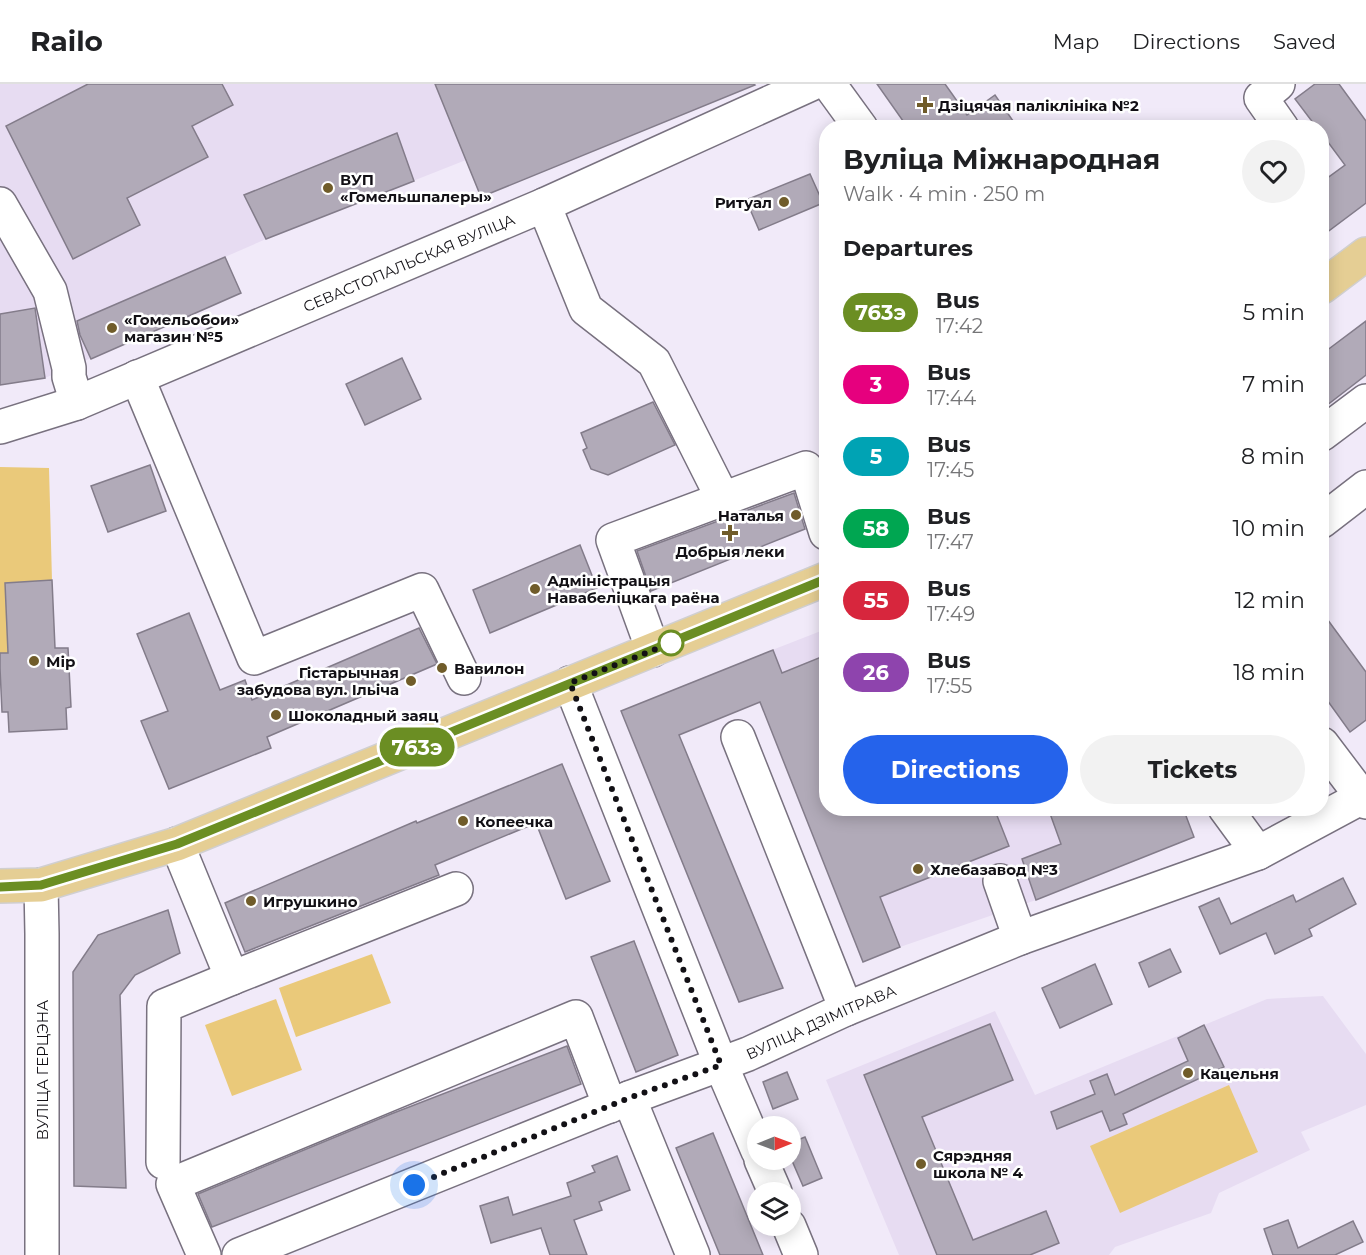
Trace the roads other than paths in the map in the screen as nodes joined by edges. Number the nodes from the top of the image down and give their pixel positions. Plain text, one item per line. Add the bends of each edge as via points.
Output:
1 (811, 84) edge
2 (829, 84) edge
3 (1278, 84) edge
4 (855, 120) edge
5 (1276, 120) edge
6 (0, 204) edge
7 (544, 206) junction
8 (1366, 254) edge
9 (1329, 282) edge
10 (137, 377) junction
11 (1366, 401) edge
12 (77, 403) junction
13 (0, 427) edge
14 (1329, 429) edge
15 (1366, 487) edge
16 (723, 499) junction
17 (819, 510) edge
18 (1329, 515) edge
19 (819, 582) edge
20 (653, 650) junction
21 (464, 678) dead end
22 (570, 683) junction
23 (738, 737) dead end
24 (1329, 753) edge
25 (1365, 798) edge
26 (1329, 814) edge
27 (1231, 816) edge
28 (1325, 816) edge
29 (177, 844) junction
30 (1258, 853) junction
31 (1000, 881) dead end
32 (41, 885) junction
33 (0, 886) edge
34 (456, 890) dead end
35 (1020, 938) junction
36 (232, 978) junction
37 (846, 1009) junction
38 (721, 1065) junction
39 (620, 1102) junction
40 (747, 1125) edge
41 (163, 1162) dead end
42 (793, 1236) edge
43 (42, 1255) edge
44 (204, 1255) edge
45 (239, 1255) edge
46 (693, 1255) edge
47 (801, 1255) edge

1 - 7 street, СЕВАСТОПАЛЬСКАЯ ВУЛІЦА
2 - 4 street
3 - 5 street via 1261,98
6 - 12 street via 50,291
7 - 10 street, СЕВАСТОПАЛЬСКАЯ ВУЛІЦА
7 - 16 street via 586,309 654,362
8 - 9 main road
10 - 12 street, СЕВАСТОПАЛЬСКАЯ ВУЛІЦА
10 - 21 street via 254,658 422,590
11 - 14 street
12 - 13 street, СЕВАСТОПАЛЬСКАЯ ВУЛІЦА
15 - 18 street
16 - 17 street via 806,468
16 - 20 street via 613,540
19 - 20 main road
20 - 22 main road
22 - 29 main road
22 - 38 street
23 - 37 street
24 - 25 street
25 - 26 street, ВУЛІЦА ДЗІМІТРАВА
27 - 30 street
28 - 30 street, ВУЛІЦА ДЗІМІТРАВА
29 - 32 main road
29 - 36 street
30 - 35 street, ВУЛІЦА ДЗІМІТРАВА
31 - 35 street
32 - 33 main road
32 - 43 street, ВУЛІЦА ГЕРЦЭНА
34 - 36 street
35 - 37 street, ВУЛІЦА ДЗІМІТРАВА
36 - 41 street via 164,1006
37 - 38 street, ВУЛІЦА ДЗІМІТРАВА
38 - 39 street, ВУЛІЦА ДЗІМІТРАВА
38 - 40 street
39 - 44 street via 576,1017 173,1184
39 - 45 street, ВУЛІЦА ДЗІМІТРАВА
39 - 46 street
42 - 47 street

